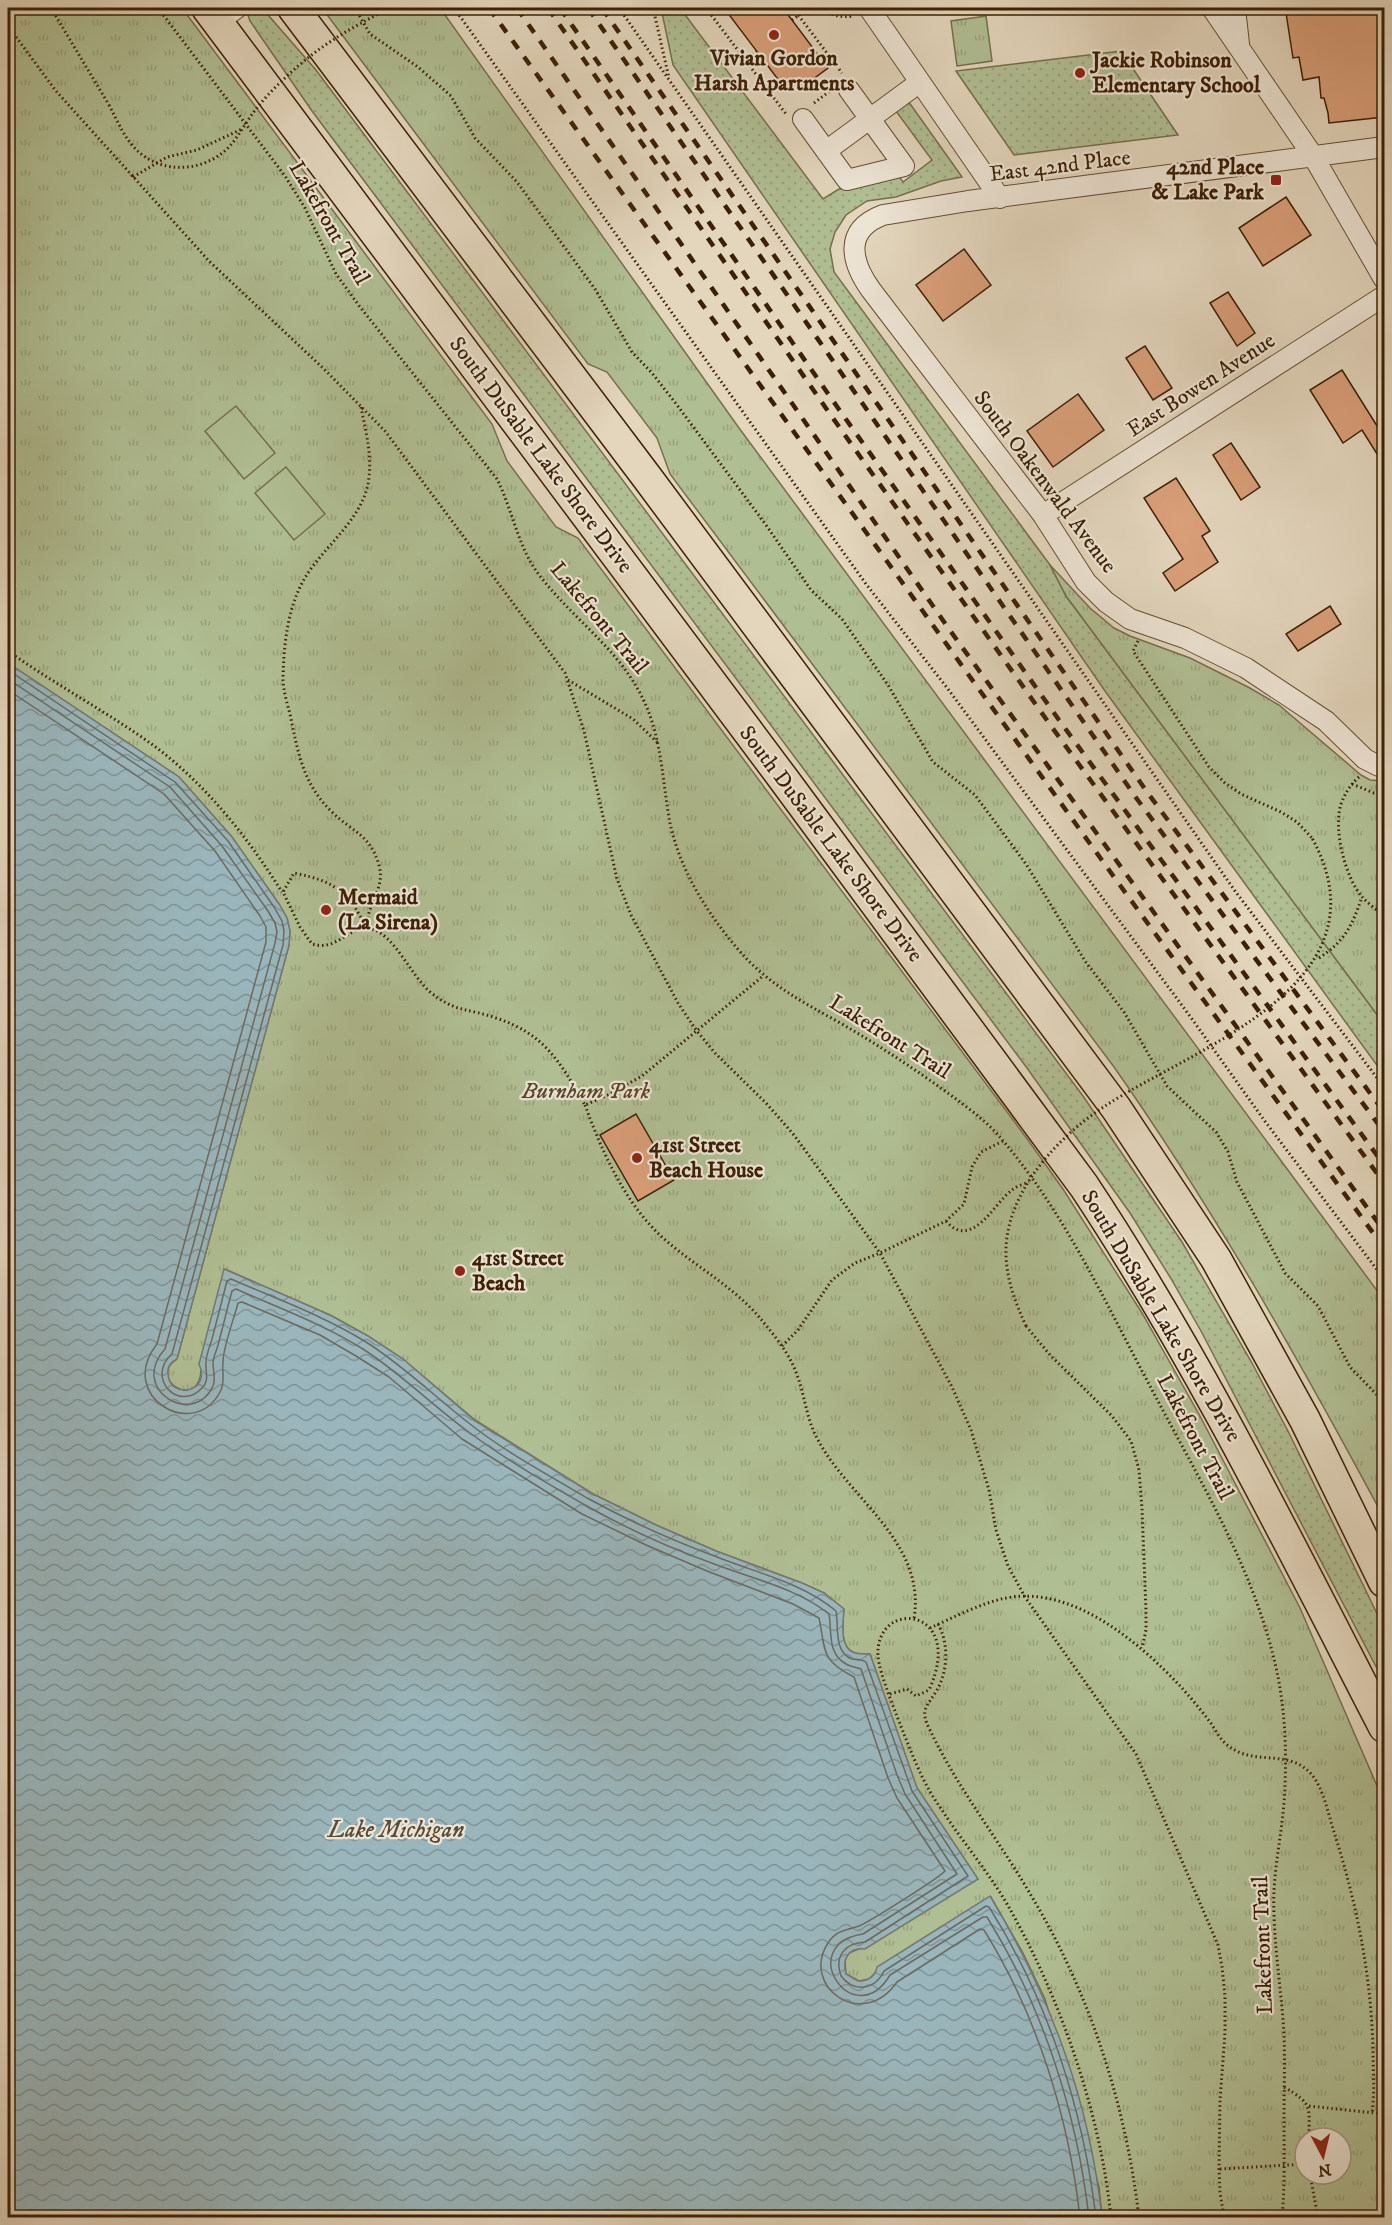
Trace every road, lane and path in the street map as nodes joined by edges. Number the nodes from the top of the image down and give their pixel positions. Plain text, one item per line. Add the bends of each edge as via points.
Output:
1 (51, 8) edge
2 (158, 8) edge
3 (293, 8) edge
4 (355, 8) edge
5 (390, 8) edge
6 (454, 8) edge
7 (619, 8) edge
8 (654, 8) edge
9 (706, 8) edge
10 (793, 8) edge
11 (809, 8) edge
12 (820, 8) edge
13 (1212, 8) edge
14 (1234, 8) edge
15 (220, 12) edge
16 (862, 12) edge
17 (798, 15) junction
18 (792, 20) dead end
19 (8, 26) edge
20 (17, 38) junction
21 (8, 40) edge
22 (1239, 46) junction
23 (757, 51) dead end
24 (745, 60) junction
25 (669, 80) junction
26 (920, 82) junction
27 (844, 85) junction
28 (801, 115) junction
29 (870, 119) junction
30 (242, 129) junction
31 (1384, 147) edge
32 (826, 151) junction
33 (1313, 156) junction
34 (133, 177) junction
35 (1000, 198) junction
36 (858, 236) joint
37 (1384, 279) edge
38 (1384, 296) edge
39 (361, 406) junction
40 (1043, 515) junction
41 (8, 651) edge
42 (1133, 651) dead end
43 (567, 679) junction
44 (658, 743) junction
45 (1384, 765) edge
46 (1360, 776) dead end
47 (1352, 784) junction
48 (1384, 793) edge
49 (283, 892) junction
50 (1362, 897) junction
51 (1335, 899) dead end
52 (1384, 916) edge
53 (369, 928) junction
54 (1331, 929) dead end
55 (1319, 958) junction
56 (763, 976) junction
57 (696, 1029) junction
58 (1384, 1087) edge
59 (585, 1105) junction
60 (1003, 1141) junction
61 (1029, 1182) junction
62 (946, 1221) junction
63 (880, 1253) junction
64 (1384, 1279) edge
65 (782, 1346) junction
66 (1384, 1408) edge
67 (1384, 1582) edge
68 (1025, 1597) junction
69 (914, 1619) junction
70 (938, 1624) junction
71 (930, 1628) junction
72 (1142, 1648) junction
73 (890, 1694) junction
74 (1384, 1727) edge
75 (1285, 1758) junction
76 (1284, 2087) junction
77 (1309, 2106) junction
78 (1372, 2113) junction
79 (1384, 2114) edge
80 (1309, 2126) edge
81 (1293, 2166) edge
82 (1284, 2167) junction
83 (1219, 2169) junction
84 (1312, 2186) edge
85 (1111, 2217) edge
86 (1139, 2217) edge
87 (1224, 2217) edge
88 (1282, 2217) edge
89 (1318, 2217) edge

1 - 30 path, bridge via 124,133 145,157 181,169 202,165 230,146
2 - 44 path, Lakefront Trail via 285,176 336,274 497,479 536,571 622,664 641,695
3 - 67 highway via 646,476 1168,1183 1222,1269 1305,1420
4 - 66 path via 370,34 451,96 475,138 517,182 582,271 632,352 677,405 811,590 842,619 888,685 933,762 975,795 988,812 1124,1012 1167,1086 1216,1132 1285,1273 1318,1306 1350,1367
5 - 30 path, bridge via 342,32 310,54
6 - 64 path via 866,584
7 - 25 path
8 - 25 path
9 - 24 path
10 - 17 path
11 - 17 path
12 - 16 path via 842,18
13 - 22 street
14 - 22 street
15 - 74 highway, South DuSable Lake Shore Drive via 1084,1185 1182,1342
16 - 26 street
17 - 18 path
17 - 27 path
19 - 20 path, Lakefront Trail
20 - 21 path
20 - 34 path, Lakefront Trail via 56,91
22 - 33 street
23 - 24 path
24 - 28 path
25 - 58 path via 1235,891
26 - 29 street
26 - 35 street
27 - 28 path
27 - 29 street
28 - 32 street
29 - 32 street
29 - 32 street via 904,166 848,180
30 - 34 path via 211,145 167,157
31 - 33 street, East 42nd Place
33 - 35 street, East 42nd Place
33 - 37 street
34 - 39 path, Lakefront Trail via 209,261
35 - 36 street, East 42nd Place via 883,215 871,219
36 - 40 street, South Oakenwald Avenue via 855,261 861,276
38 - 40 street, East Bowen Avenue
39 - 43 path, Lakefront Trail via 404,454 548,647
39 - 53 path via 371,460 368,486 359,509 309,571 294,599 286,634 283,682 301,764 313,791 333,814 363,836 380,867 380,888 367,917
40 - 45 street, South Oakenwald Avenue via 1086,582 1114,608 1130,619 1185,638 1246,668 1326,721 1365,759
41 - 49 path via 158,749 240,830
42 - 51 path, bridge via 1209,767 1241,794 1297,822 1312,838 1324,857
43 - 44 path via 633,719
43 - 57 path, Lakefront Trail via 584,731 617,879 631,915
44 - 56 path, Lakefront Trail via 672,830 682,862 710,913
46 - 47 path
47 - 48 path
47 - 50 path via 1341,805 1340,837 1347,867
49 - 53 path via 294,873 326,880 351,901
49 - 53 path via 312,944 333,944 359,928
50 - 52 path
50 - 55 path via 1337,946
53 - 59 path via 391,942 414,976 441,1000 494,1017 541,1041
54 - 55 path, bridge
55 - 61 path, bridge via 1290,992 1251,1024 1131,1090 1079,1126
56 - 57 path
56 - 60 path, Lakefront Trail via 793,998 921,1073
57 - 59 path via 642,1076
57 - 63 path, Lakefront Trail via 794,1135
59 - 65 path via 597,1139 632,1202 660,1236 747,1303
60 - 62 path via 981,1152 972,1167 964,1204
60 - 75 path, Lakefront Trail via 1046,1196 1084,1261 1241,1562 1277,1673
61 - 62 path via 1011,1190 997,1208 968,1231 960,1232
61 - 72 path, bridge via 1006,1245 1010,1285 1026,1326 1123,1428 1136,1455 1146,1611
62 - 63 path
63 - 65 path via 855,1263 832,1280 798,1330
63 - 68 path, Lakefront Trail via 971,1430 1001,1546
65 - 69 path via 796,1372 824,1449 836,1469 884,1524 904,1557 914,1590
68 - 70 path via 995,1601
68 - 72 path via 1086,1612 1113,1625
68 - 83 path, Lakefront Trail via 1136,1754 1218,1946 1225,1996
69 - 71 path
69 - 73 path via 895,1621 883,1632 878,1645 878,1659
70 - 71 path
70 - 86 path via 946,1650 937,1690 926,1704 927,1725 947,1766 1033,1898 1074,1978 1106,2061 1121,2115
71 - 73 path via 939,1652 929,1690 916,1696 906,1689
72 - 75 path via 1181,1687 1225,1743 1248,1756
73 - 85 path via 917,1767 1007,1905 1039,1968 1082,2077
75 - 76 path, Lakefront Trail via 1273,1911 1284,2035
75 - 78 path via 1303,1766 1315,1780 1358,1917 1372,2024
76 - 77 path
76 - 82 path, Lakefront Trail
77 - 78 path
77 - 80 path
78 - 79 path
81 - 82 path
82 - 83 path
82 - 88 path, Lakefront Trail
83 - 87 path, Lakefront Trail
84 - 89 path

